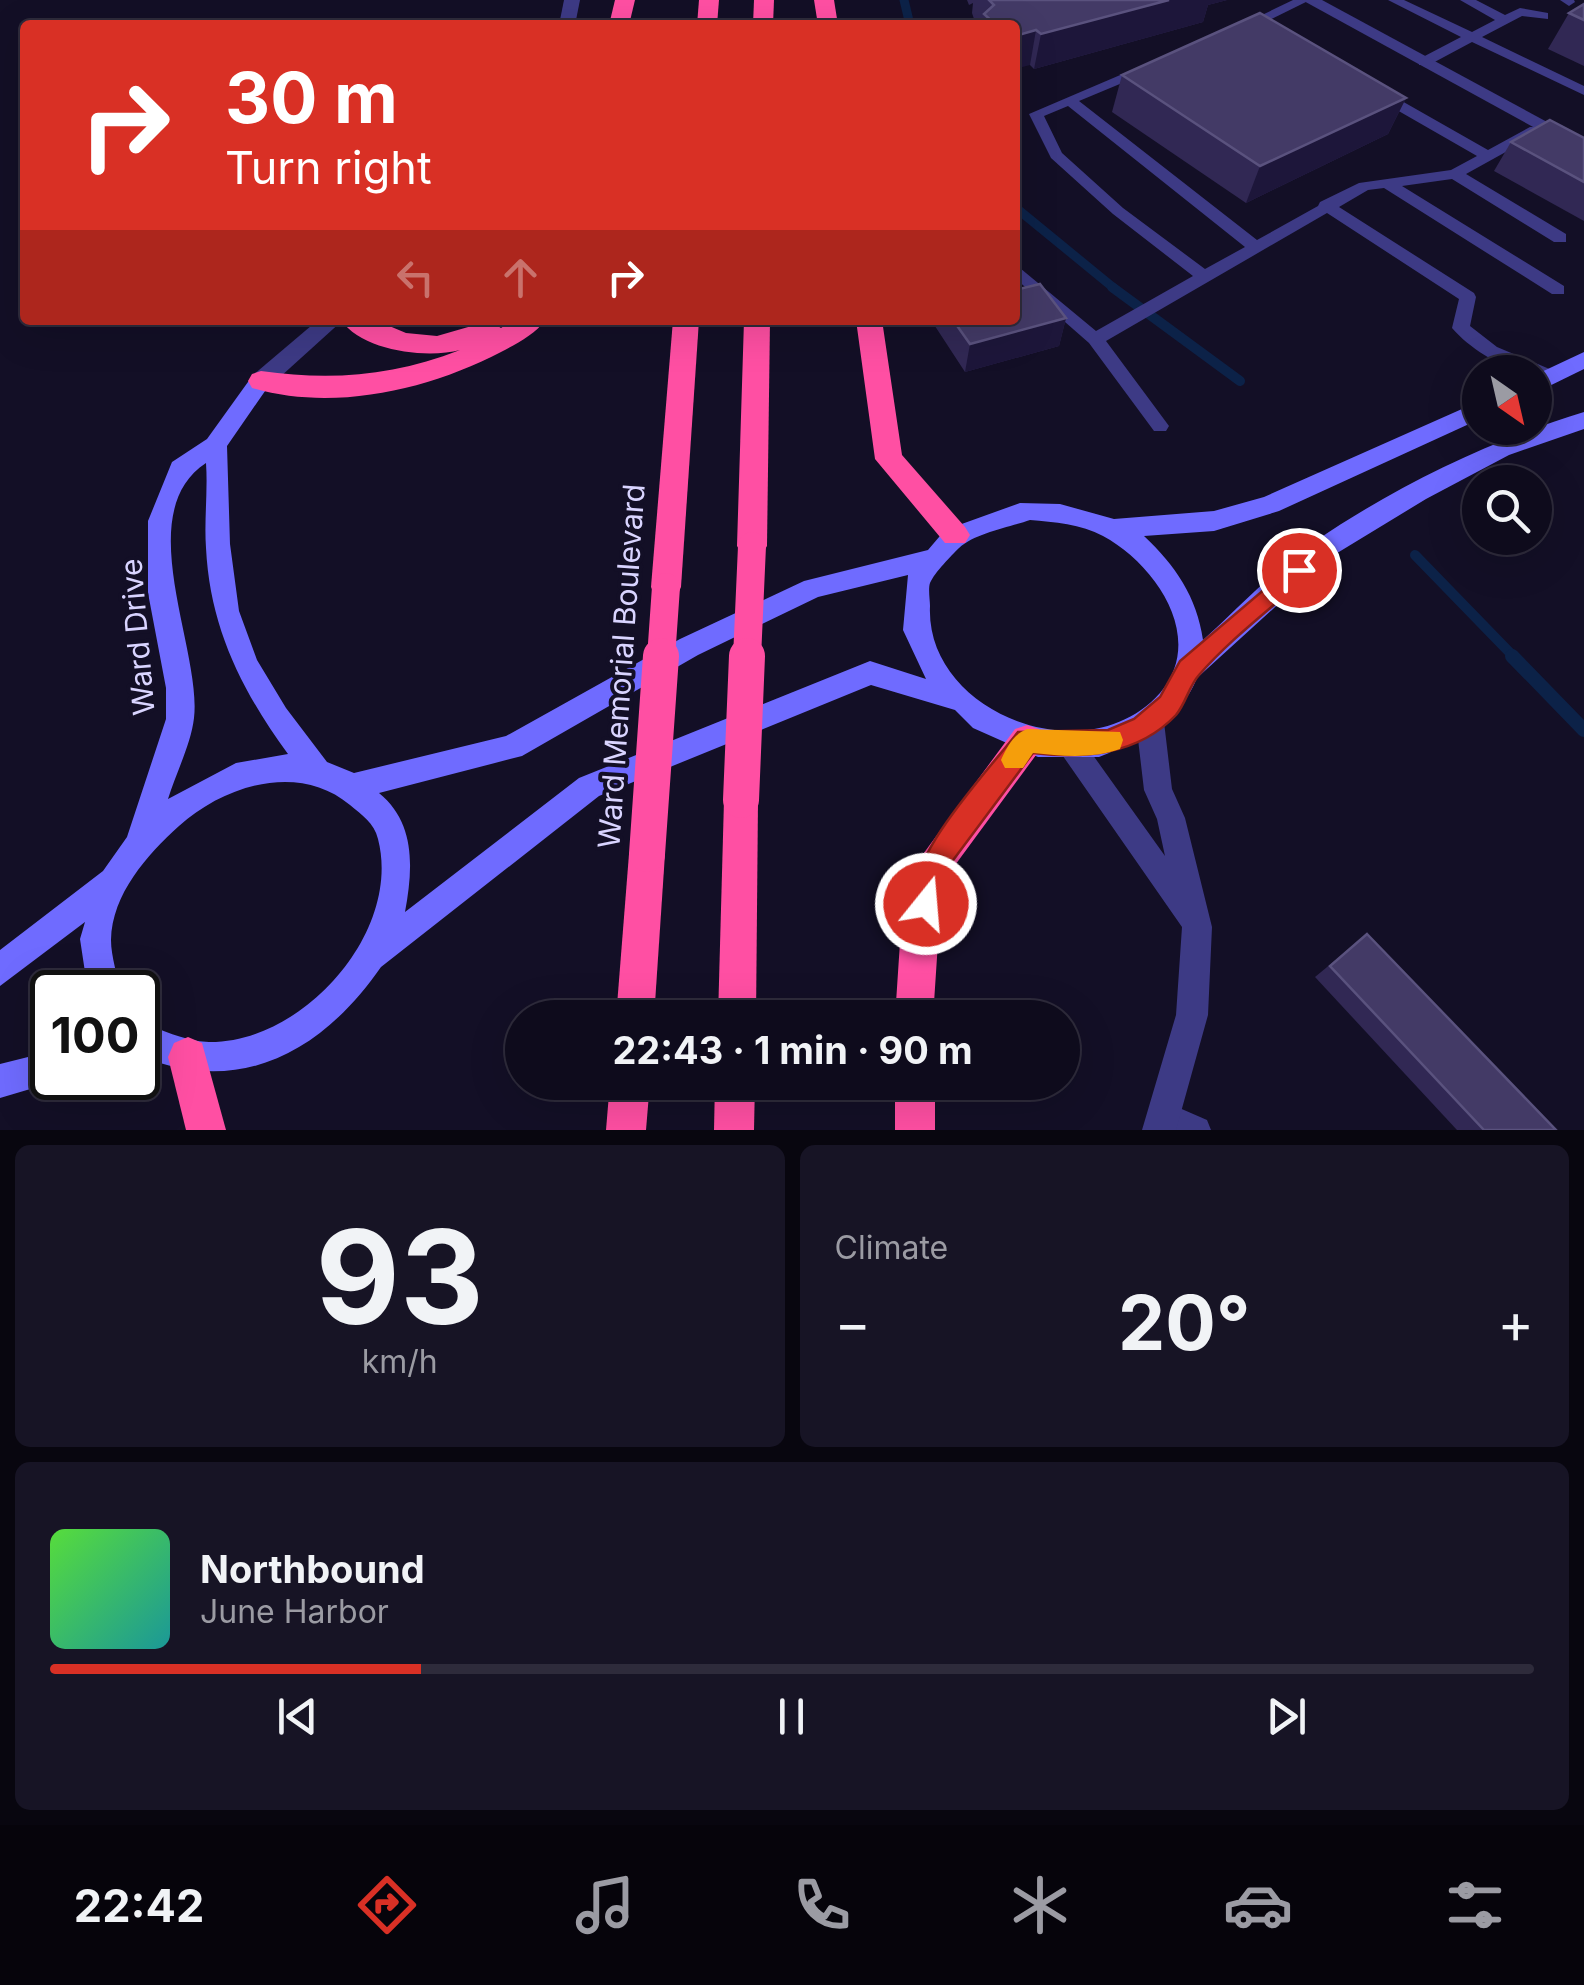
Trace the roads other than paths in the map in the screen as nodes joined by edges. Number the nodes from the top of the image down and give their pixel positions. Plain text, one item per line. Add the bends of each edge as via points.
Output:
1 (1307, 0) edge
2 (1394, 0) edge
3 (1466, 0) edge
4 (1543, 16) dead end
5 (1505, 20) junction
6 (1254, 23) junction
7 (1271, 32) edge
8 (1221, 37) edge
9 (1469, 39) junction
10 (1424, 62) junction
11 (1154, 65) edge
12 (1371, 90) edge
13 (1584, 90) edge
14 (1070, 100) junction
15 (1541, 126) junction
16 (1584, 150) edge
17 (1488, 156) junction
18 (1455, 174) junction
19 (1387, 183) junction
20 (1325, 205) junction
21 (1560, 238) dead end
22 (1254, 245) junction
23 (1020, 272) edge
24 (1202, 275) junction
25 (1558, 290) dead end
26 (326, 325) edge
27 (364, 325) edge
28 (494, 325) edge
29 (524, 325) edge
30 (686, 325) edge
31 (757, 325) edge
32 (870, 325) edge
33 (1095, 338) junction
34 (1499, 355) edge
35 (1584, 360) edge
36 (1552, 377) edge
37 (261, 382) junction
38 (1462, 417) edge
39 (1584, 420) edge
40 (1160, 426) dead end
41 (215, 445) junction
42 (1112, 529) junction
43 (955, 534) junction
44 (929, 560) junction
45 (1189, 669) junction
46 (953, 699) junction
47 (1150, 722) junction
48 (1027, 740) junction
49 (1070, 746) junction
50 (316, 770) junction
51 (356, 786) junction
52 (140, 840) junction
53 (112, 882) junction
54 (1197, 928) junction
55 (373, 956) junction
56 (0, 970) edge
57 (96, 970) edge
58 (636, 1000) edge
59 (736, 1000) edge
60 (915, 1000) edge
61 (160, 1048) edge
62 (188, 1057) junction
63 (30, 1073) edge
64 (0, 1081) edge
65 (628, 1100) edge
66 (735, 1100) edge
67 (914, 1100) edge
68 (1160, 1122) edge
69 (206, 1130) edge
70 (626, 1130) edge
71 (734, 1130) edge
72 (915, 1130) edge
73 (1198, 1130) edge

1 - 6 lane
1 - 10 street
2 - 9 lane
3 - 5 lane
4 - 5 lane via 1520,9
5 - 9 lane
6 - 7 lane
6 - 8 lane
9 - 10 lane
9 - 13 lane
10 - 15 street
11 - 14 lane
12 - 17 lane
14 - 22 lane
14 - 24 lane via 1036,114 1056,156
15 - 16 street
15 - 17 lane
17 - 18 lane
18 - 19 lane
18 - 21 lane
19 - 20 lane
19 - 25 lane
20 - 22 lane
20 - 34 lane via 1468,297 1461,328
22 - 24 lane
23 - 33 lane
24 - 33 lane
26 - 37 street, Ward Drive
27 - 28 highway via 426,348 459,343
29 - 37 highway via 456,366 413,380 298,388
30 - 58 highway, Ward Memorial Boulevard, bridge
31 - 59 highway, bridge
32 - 43 highway via 889,459
33 - 40 lane
35 - 36 main road
37 - 41 main road, Ward Drive
38 - 42 main road via 1271,504 1214,521
39 - 45 main road via 1501,449 1320,552
41 - 50 main road via 228,626 255,690
41 - 52 main road, Ward Drive via 180,468 160,520 161,593 180,719
42 - 43 main road via 1029,510
42 - 45 main road via 1150,554 1177,589 1191,628
43 - 44 main road
44 - 46 main road via 915,592 914,628 927,665
44 - 51 main road via 812,588 689,647 512,747
45 - 47 main road via 1169,705
46 - 48 main road via 987,724
46 - 55 main road via 870,673 589,787
47 - 49 main road via 1109,741
47 - 54 street via 1158,790
48 - 49 main road
48 - 60 highway via 933,866
49 - 54 street
50 - 51 main road
50 - 52 main road via 270,768 221,782 178,806
51 - 55 main road via 384,816 398,858 395,906
52 - 53 main road
53 - 56 main road
53 - 57 main road via 96,928
54 - 68 street via 1192,1015
55 - 62 main road via 336,1002 290,1035 239,1054
61 - 62 main road
62 - 69 highway
63 - 64 main road
65 - 70 highway
66 - 71 highway
67 - 72 highway
68 - 73 lane

